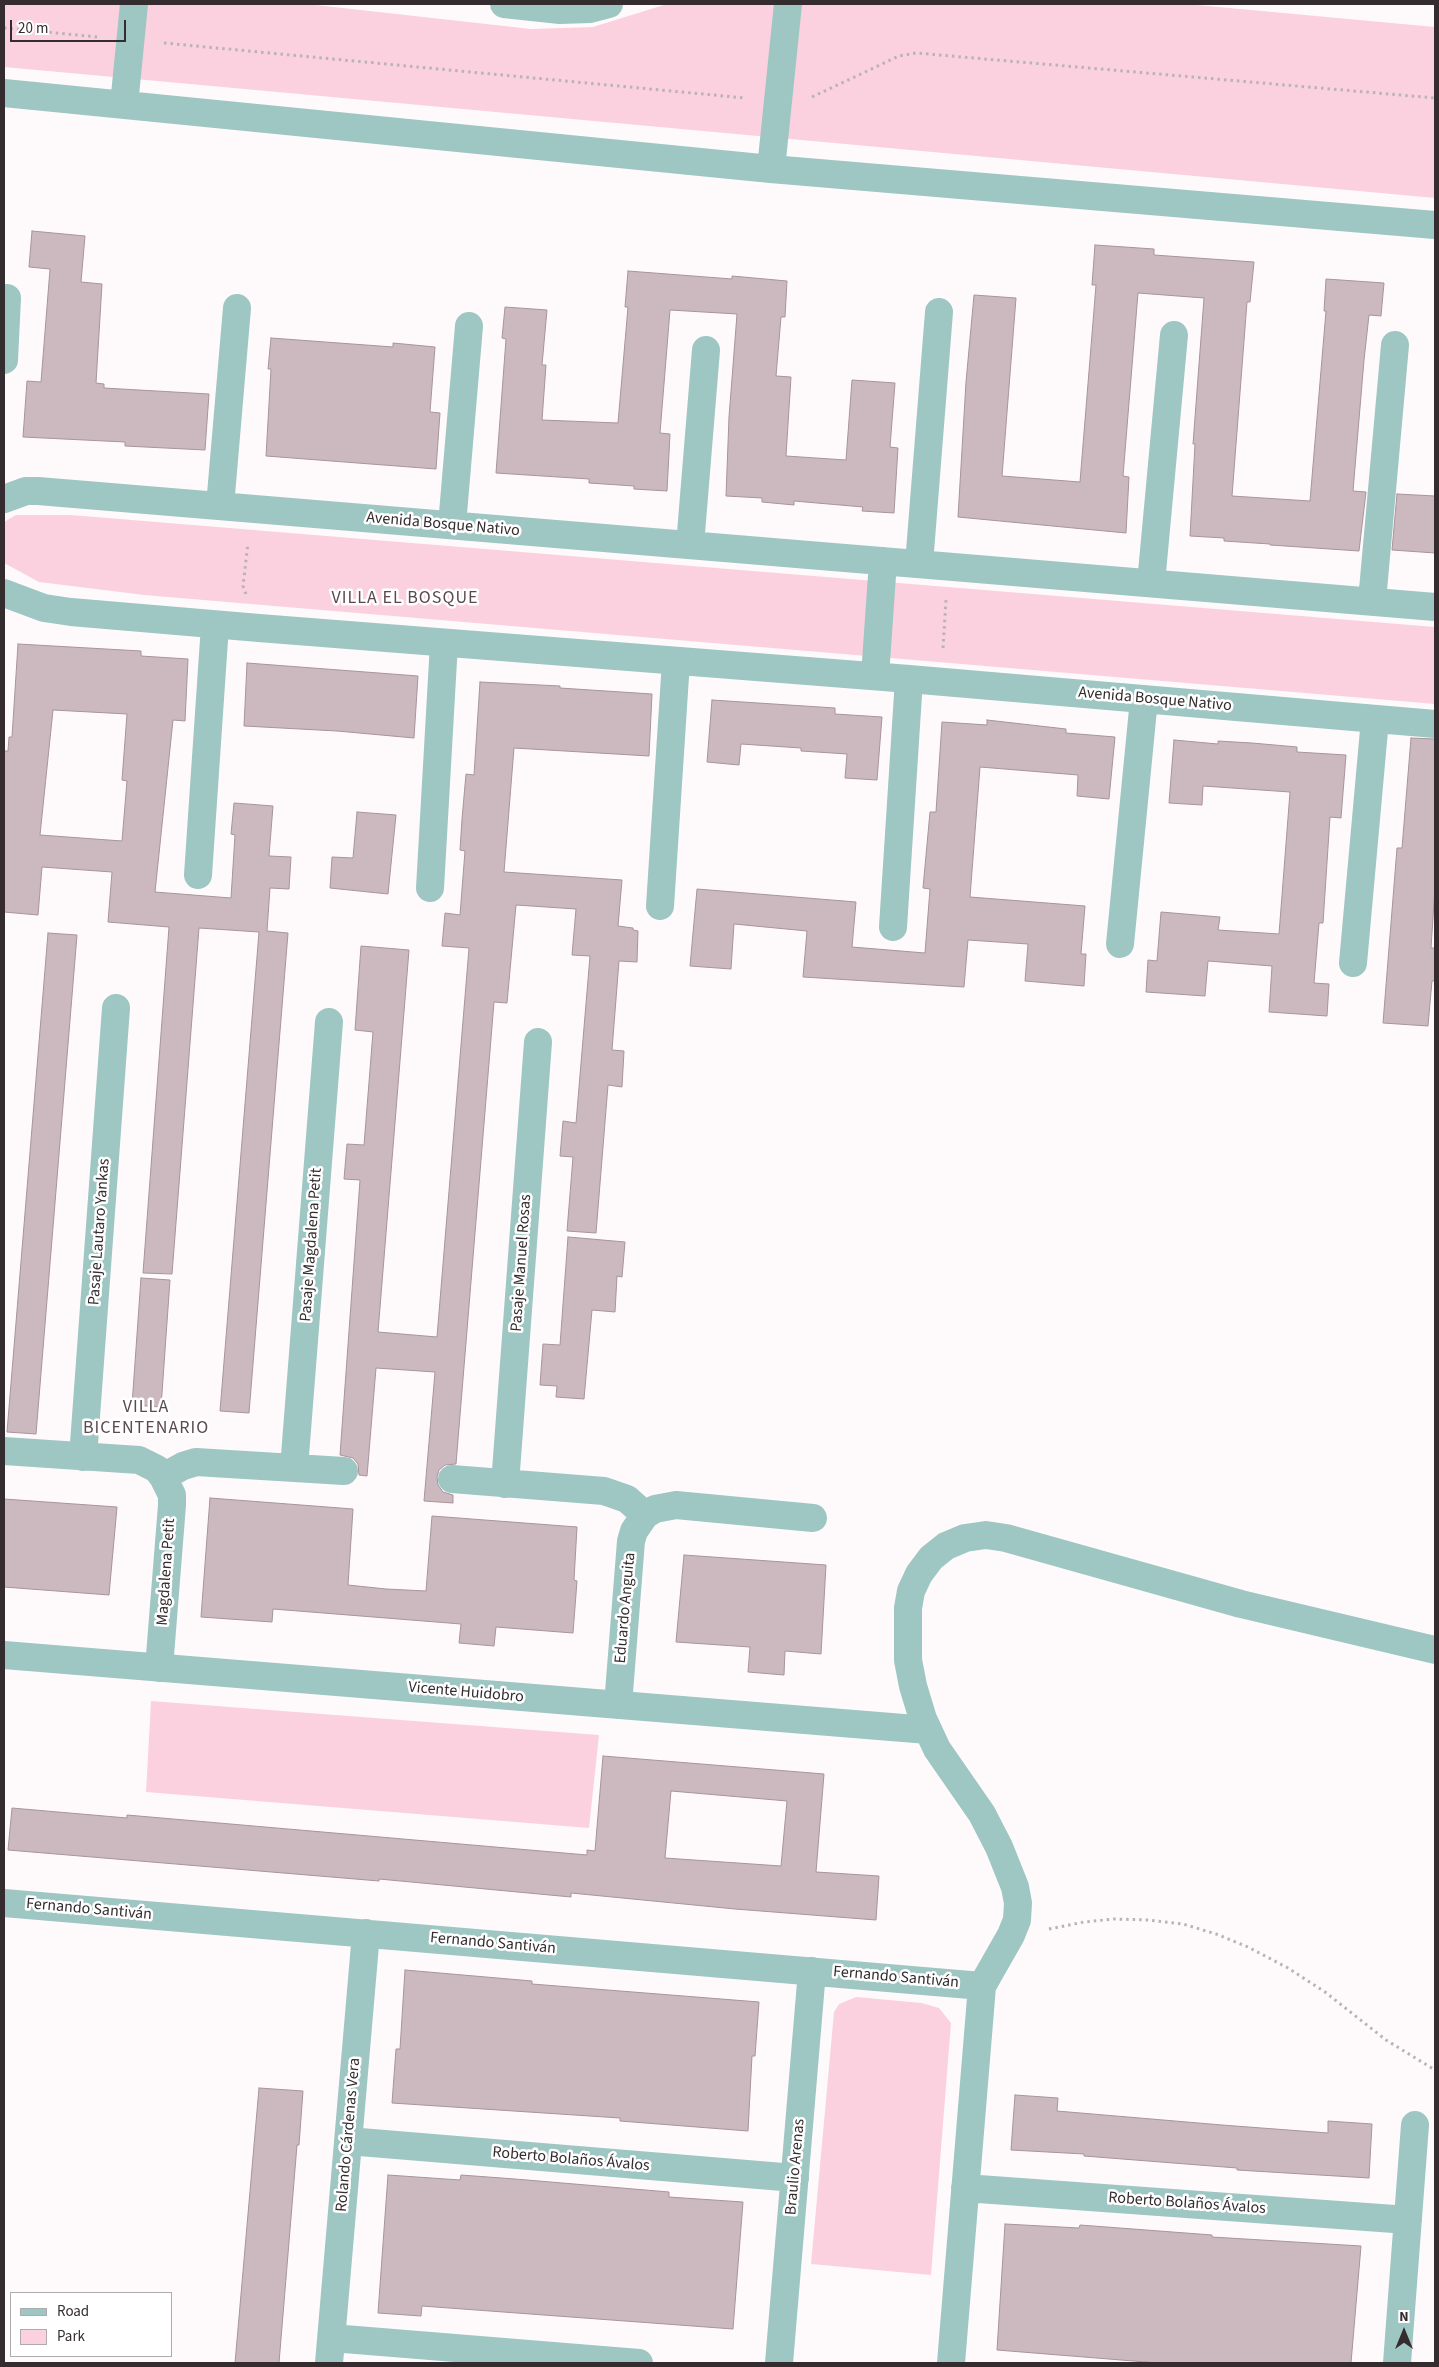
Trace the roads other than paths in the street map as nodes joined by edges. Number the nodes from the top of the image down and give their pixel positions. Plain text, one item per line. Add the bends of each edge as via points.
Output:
1 (134, 4) edge
2 (504, 4) edge
3 (609, 4) edge
4 (788, 4) edge
5 (4, 93) edge
6 (124, 105) junction
7 (772, 169) junction
8 (1435, 225) edge
9 (8, 298) dead end
10 (237, 308) dead end
11 (939, 312) dead end
12 (469, 326) dead end
13 (1174, 335) dead end
14 (1395, 345) dead end
15 (706, 350) dead end
16 (4, 360) edge
17 (4, 499) edge
18 (220, 506) junction
19 (452, 525) junction
20 (690, 545) junction
21 (884, 562) junction
22 (919, 564) junction
23 (1151, 583) junction
24 (4, 593) edge
25 (1372, 601) junction
26 (1435, 607) edge
27 (215, 624) junction
28 (444, 642) junction
29 (676, 661) junction
30 (875, 676) junction
31 (909, 679) junction
32 (1144, 699) junction
33 (1375, 719) junction
34 (1435, 724) edge
35 (198, 875) dead end
36 (430, 888) dead end
37 (660, 906) dead end
38 (893, 927) dead end
39 (1120, 944) dead end
40 (1353, 963) dead end
41 (116, 1008) dead end
42 (329, 1022) dead end
43 (538, 1042) dead end
44 (4, 1451) edge
45 (83, 1457) junction
46 (294, 1468) junction
47 (344, 1471) dead end
48 (163, 1477) junction
49 (452, 1479) dead end
50 (505, 1484) junction
51 (646, 1515) junction
52 (813, 1518) dead end
53 (1435, 1650) edge
54 (4, 1655) edge
55 (159, 1668) junction
56 (618, 1705) junction
57 (928, 1730) junction
58 (4, 1903) edge
59 (366, 1933) junction
60 (812, 1971) junction
61 (982, 1986) junction
62 (1415, 2125) dead end
63 (348, 2141) junction
64 (795, 2178) junction
65 (965, 2188) junction
66 (1408, 2220) junction
67 (331, 2350) edge
68 (638, 2363) edge
69 (779, 2363) edge
70 (951, 2363) edge
71 (1397, 2363) edge

1 - 6 street
2 - 3 street via 560,10 590,9
4 - 7 street
5 - 6 street
6 - 7 street
7 - 8 street
9 - 16 street
10 - 18 street
11 - 22 street
12 - 19 street
13 - 23 street
14 - 25 street
15 - 20 street
17 - 18 street, Avenida Bosque Nativo via 26,491 38,491
18 - 19 street, Avenida Bosque Nativo
19 - 20 street, Avenida Bosque Nativo
20 - 21 street, Avenida Bosque Nativo
21 - 22 street, Avenida Bosque Nativo
21 - 30 street
22 - 23 street, Avenida Bosque Nativo
23 - 25 street, Avenida Bosque Nativo
24 - 27 street, Avenida Bosque Nativo via 53,609
25 - 26 street, Avenida Bosque Nativo
27 - 28 street, Avenida Bosque Nativo
27 - 35 street
28 - 29 street, Avenida Bosque Nativo
28 - 36 street
29 - 30 street, Avenida Bosque Nativo
29 - 37 street
30 - 31 street, Avenida Bosque Nativo
31 - 32 street, Avenida Bosque Nativo
31 - 38 street
32 - 33 street, Avenida Bosque Nativo
32 - 39 street
33 - 34 street, Avenida Bosque Nativo
33 - 40 street
41 - 45 street, Pasaje Lautaro Yankas
42 - 46 street, Pasaje Magdalena Petit
43 - 50 street, Pasaje Manuel Rosas
44 - 45 street
45 - 48 street via 139,1460 157,1469
46 - 47 street
46 - 48 street via 196,1462
48 - 55 street, Magdalena Petit via 172,1495 172,1505
49 - 50 street
50 - 51 street via 604,1491 627,1499
51 - 52 street via 655,1509 676,1505
51 - 56 street, Eduardo Anguita via 631,1541
53 - 57 street via 1241,1604 1006,1538 972,1537 946,1546 931,1558 911,1591 907,1623 908,1660
54 - 55 street, Vicente Huidobro
55 - 56 street, Vicente Huidobro
56 - 57 street, Vicente Huidobro
57 - 61 street via 937,1749 982,1814 1015,1887 1017,1920 1012,1935
58 - 59 street, Fernando Santiván
59 - 60 street, Fernando Santiván
59 - 63 street, Rolando Cárdenas Vera
60 - 61 street, Fernando Santiván
60 - 64 street, Braulio Arenas
61 - 65 street
62 - 66 street
63 - 64 street, Roberto Bolaños Ávalos
63 - 67 street, Rolando Cárdenas Vera
64 - 69 street, Braulio Arenas
65 - 66 street, Roberto Bolaños Ávalos
65 - 70 street
66 - 71 street
67 - 68 street, Rolando Cárdenas Vera

